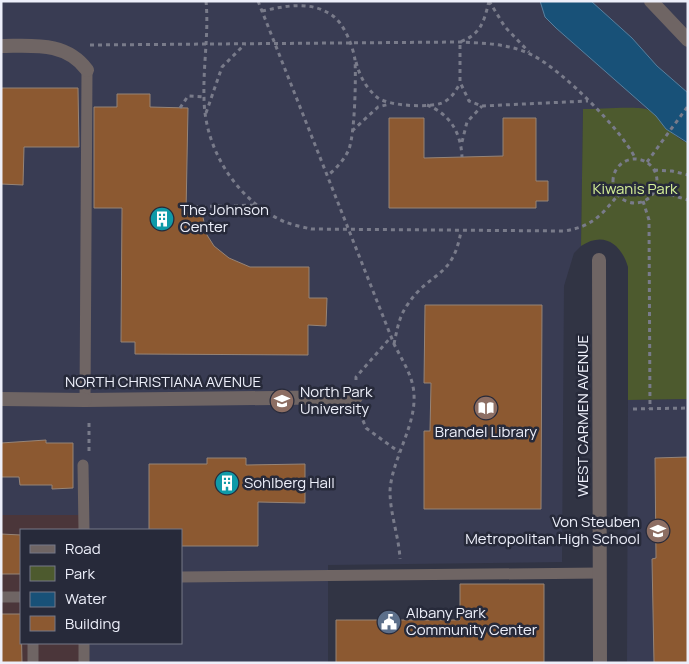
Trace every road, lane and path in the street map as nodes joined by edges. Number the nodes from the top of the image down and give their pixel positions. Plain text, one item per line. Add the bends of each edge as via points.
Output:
1 (206, 1) edge
2 (258, 1) edge
3 (651, 1) edge
4 (262, 11) junction
5 (688, 40) edge
6 (460, 42) junction
7 (206, 44) junction
8 (246, 44) junction
9 (275, 44) junction
10 (350, 44) junction
11 (1, 46) edge
12 (62, 49) junction
13 (532, 54) junction
14 (354, 59) junction
15 (87, 70) joint
16 (460, 82) junction
17 (204, 97) junction
18 (588, 101) junction
19 (390, 104) junction
20 (426, 105) junction
21 (482, 106) junction
22 (688, 106) edge
23 (180, 108) dead end
24 (206, 116) junction
25 (352, 131) junction
26 (462, 146) junction
27 (462, 157) dead end
28 (635, 158) junction
29 (647, 162) junction
30 (654, 170) junction
31 (328, 175) junction
32 (688, 175) edge
33 (655, 190) junction
34 (618, 195) junction
35 (688, 200) edge
36 (643, 201) junction
37 (256, 205) junction
38 (186, 206) dead end
39 (349, 229) junction
40 (461, 230) junction
41 (599, 260) dead end
42 (394, 344) junction
43 (356, 397) dead end
44 (1, 399) edge
45 (85, 400) junction
46 (688, 408) edge
47 (633, 409) dead end
48 (650, 409) junction
49 (90, 419) dead end
50 (89, 451) dead end
51 (83, 465) dead end
52 (84, 529) edge
53 (600, 573) junction
54 (401, 575) junction
55 (182, 577) edge
56 (20, 597) edge
57 (1, 598) edge
58 (33, 644) edge
59 (84, 644) edge
60 (33, 663) edge
61 (84, 663) edge
62 (600, 663) edge

1 - 7 path
2 - 4 path
3 - 5 street
4 - 9 path
4 - 10 path via 305,5 322,10 334,16
6 - 10 path
6 - 13 path
6 - 13 path via 474,36 485,17 489,1 505,27
6 - 16 path
7 - 8 path
7 - 12 path via 92,45
7 - 17 path
8 - 9 path
8 - 24 path via 222,67
9 - 10 path
9 - 31 path
10 - 14 path
11 - 12 street
12 - 15 street
13 - 18 path via 555,69
14 - 19 path via 369,89
14 - 25 path
15 - 45 lane
16 - 20 path via 451,97 442,103
16 - 21 path via 469,101
17 - 23 path via 188,96
17 - 24 path
18 - 21 path
18 - 28 path via 620,134
19 - 20 path
19 - 25 path via 378,107
20 - 26 path via 438,109 451,122
21 - 26 path via 466,122
22 - 29 path
24 - 37 path via 212,141 222,162 236,184
25 - 31 path via 349,148
26 - 27 path
28 - 29 path
28 - 34 path via 622,163 613,174 614,189
29 - 30 path
30 - 32 path
30 - 33 path
31 - 39 path
33 - 35 path
33 - 36 path
34 - 36 path via 629,202
34 - 40 path via 603,213 581,229
36 - 48 path via 649,220
37 - 38 path
37 - 39 path via 285,222 311,229
39 - 40 path
39 - 42 path
40 - 42 path via 452,262 407,304 399,320
41 - 53 street, WEST CARMEN AVENUE
42 - 54 path via 411,380 413,394 409,425 390,493 399,541
43 - 45 street, NORTH CHRISTIANA AVENUE
44 - 45 street, NORTH CHRISTIANA AVENUE
46 - 48 path
47 - 48 path
49 - 50 path
51 - 52 lane
53 - 54 lane
53 - 62 street, WEST CARMEN AVENUE
54 - 55 lane
56 - 57 lane
58 - 60 lane
59 - 61 lane

